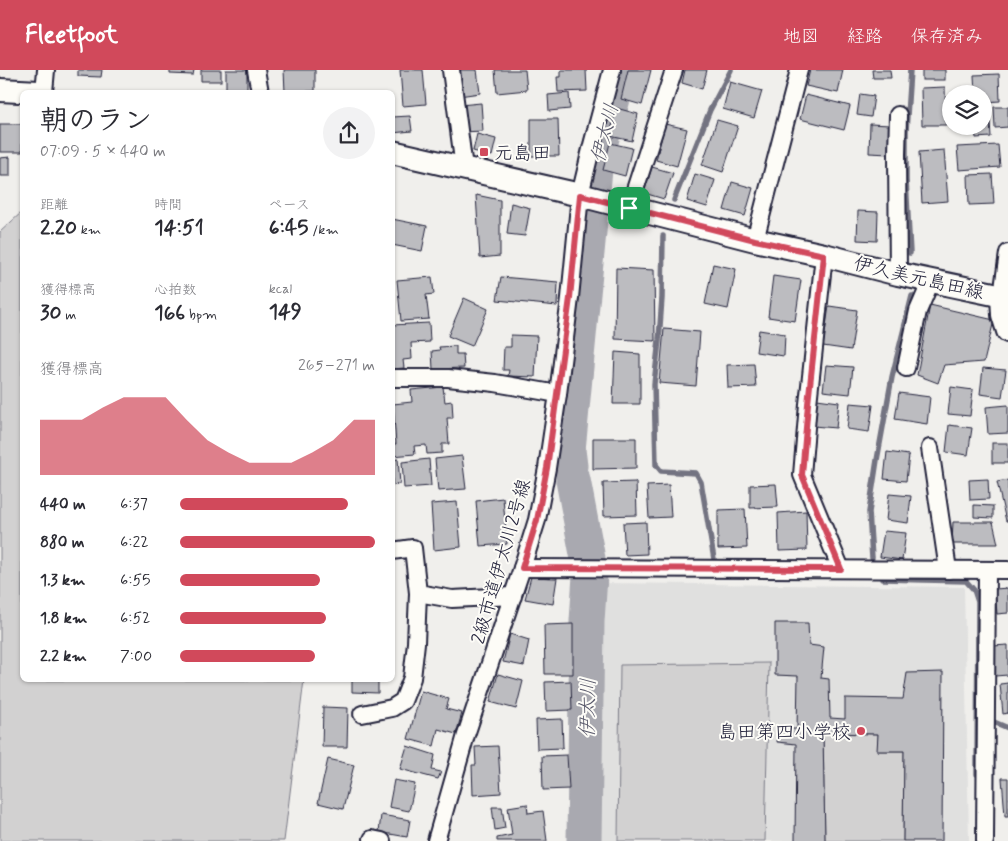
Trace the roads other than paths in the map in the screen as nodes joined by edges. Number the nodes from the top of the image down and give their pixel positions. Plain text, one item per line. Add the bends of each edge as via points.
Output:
1 (46, 70) edge
2 (256, 70) edge
3 (451, 70) edge
4 (612, 70) edge
5 (674, 70) edge
6 (799, 70) edge
7 (0, 90) edge
8 (44, 90) edge
9 (260, 90) edge
10 (20, 91) edge
11 (898, 115) dead end
12 (395, 153) edge
13 (464, 168) junction
14 (589, 198) junction
15 (629, 208) junction
16 (755, 240) junction
17 (1008, 253) edge
18 (824, 255) junction
19 (898, 274) junction
20 (931, 281) junction
21 (1005, 296) edge
22 (1008, 331) edge
23 (906, 368) dead end
24 (395, 378) edge
25 (558, 394) junction
26 (930, 448) dead end
27 (395, 551) edge
28 (522, 568) junction
29 (841, 569) junction
30 (948, 570) junction
31 (987, 570) junction
32 (1008, 570) edge
33 (418, 593) junction
34 (513, 596) junction
35 (362, 714) dead end
36 (436, 841) edge
37 (985, 841) edge

1 - 8 street
2 - 9 street
3 - 13 street
4 - 14 street, 2級市道伊太川2号線 via 592,145
5 - 15 street
6 - 16 street
7 - 10 main road
11 - 19 street
12 - 13 main road, 伊久美元島田線
13 - 14 main road, 伊久美元島田線
14 - 15 main road, 伊久美元島田線
14 - 25 street, 2級市道伊太川2号線 via 570,298
15 - 16 main road, 伊久美元島田線
16 - 18 main road, 伊久美元島田線
17 - 21 street
18 - 19 main road, 伊久美元島田線
18 - 29 street via 802,475
19 - 20 main road, 伊久美元島田線
20 - 21 main road, 伊久美元島田線
20 - 23 street via 918,312
21 - 22 main road via 1003,315
24 - 25 street via 448,378
25 - 28 street, 2級市道伊太川2号線 via 537,520
26 - 30 street
27 - 33 street via 413,548
28 - 29 street
28 - 34 street, 2級市道伊太川2号線
29 - 30 street
30 - 31 street
31 - 32 street
31 - 37 street
33 - 34 street via 452,598
33 - 35 street via 412,678 403,701 392,708
34 - 36 street, 2級市道伊太川2号線 via 466,735

